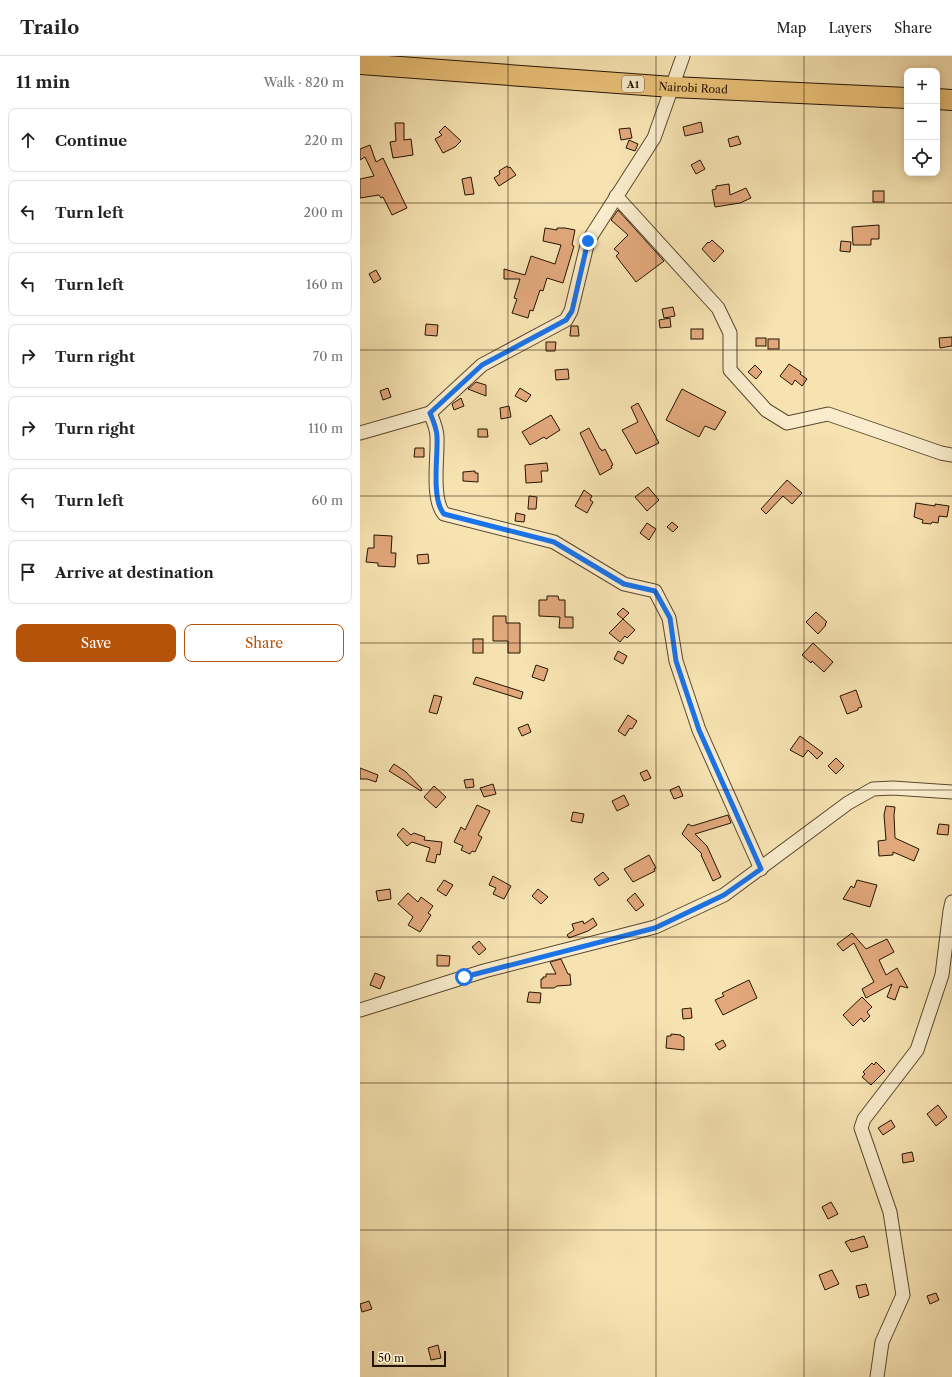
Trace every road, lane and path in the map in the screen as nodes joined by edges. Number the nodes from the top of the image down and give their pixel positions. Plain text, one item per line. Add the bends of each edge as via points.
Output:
1 (683, 56) edge
2 (360, 64) edge
3 (672, 87) junction
4 (904, 98) edge
5 (940, 99) edge
6 (952, 100) edge
7 (616, 196) junction
8 (430, 413) junction
9 (360, 433) edge
10 (952, 455) edge
11 (952, 792) edge
12 (761, 869) junction
13 (952, 902) edge
14 (360, 1010) edge
15 (877, 1377) edge

1 - 3 street
2 - 3 highway, Nairobi Road / A1
3 - 4 highway, Nairobi Road / A1
3 - 7 street via 654,138
5 - 6 highway
7 - 8 street via 588,241 572,311 566,320 482,365
7 - 10 street via 718,308 730,333 730,370 766,410 787,423 828,414
8 - 9 street
8 - 12 street via 438,436 436,481 440,510 444,514 554,542 624,584 655,591 670,618 676,661 699,730
11 - 12 street via 873,789 848,802
12 - 14 street via 724,895 655,928 484,971
13 - 15 street via 942,975 917,1050 864,1119 861,1128 890,1212 903,1295 882,1342

